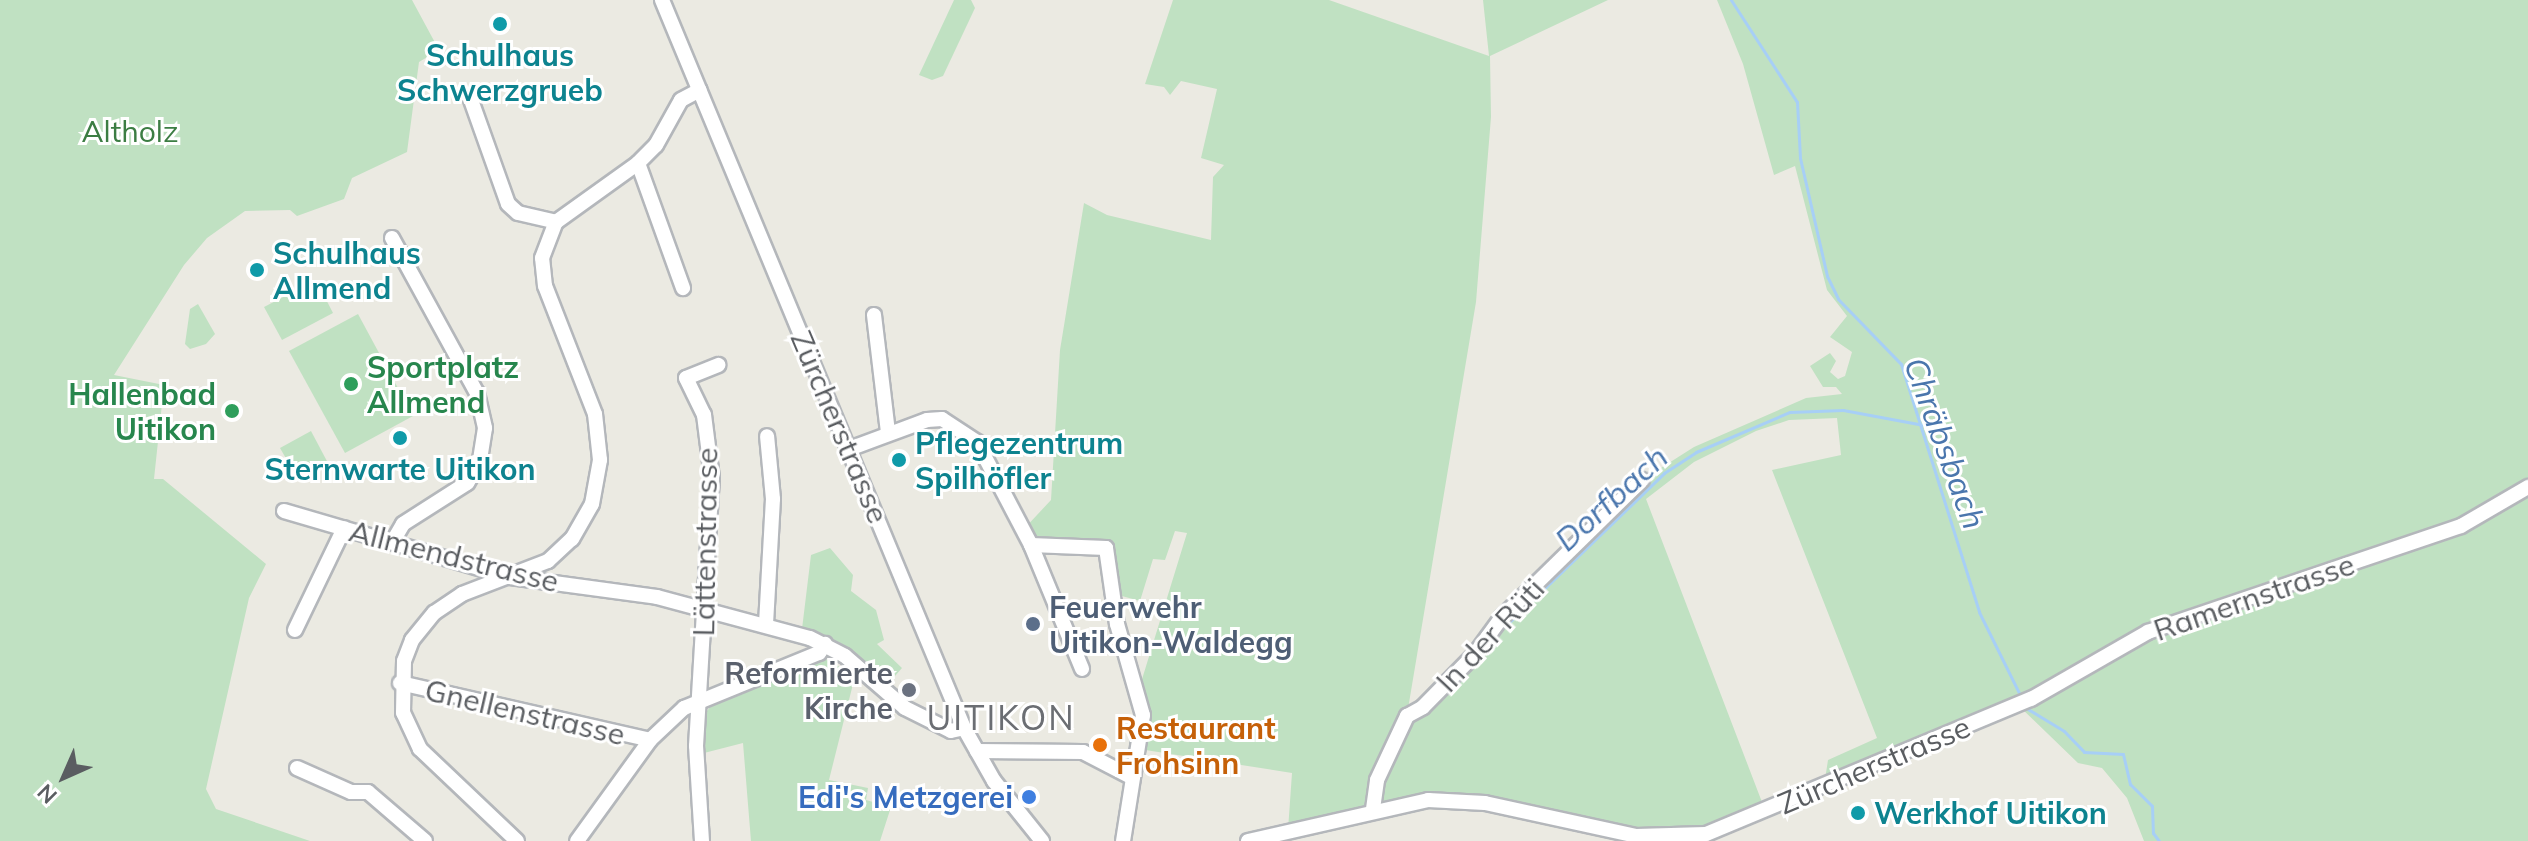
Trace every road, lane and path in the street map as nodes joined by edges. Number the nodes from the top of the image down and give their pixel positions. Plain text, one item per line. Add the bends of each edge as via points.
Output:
1 (662, 0) edge
2 (700, 90) junction
3 (471, 100) dead end
4 (638, 163) junction
5 (556, 222) junction
6 (392, 238) dead end
7 (683, 288) dead end
8 (874, 315) dead end
9 (718, 365) dead end
10 (888, 432) junction
11 (767, 436) dead end
12 (849, 449) junction
13 (1642, 480) dead end
14 (2528, 487) edge
15 (284, 511) dead end
16 (344, 528) junction
17 (393, 541) junction
18 (1031, 545) junction
19 (510, 577) junction
20 (706, 610) junction
21 (766, 624) junction
22 (295, 630) dead end
23 (825, 644) junction
24 (1082, 669) dead end
25 (400, 683) junction
26 (700, 698) junction
27 (1986, 718) joint
28 (964, 728) junction
29 (650, 740) junction
30 (977, 751) junction
31 (297, 768) dead end
32 (1133, 778) junction
33 (1373, 809) junction
34 (579, 840) edge
35 (425, 841) edge
36 (517, 841) edge
37 (702, 841) edge
38 (1042, 841) edge
39 (1123, 841) edge
40 (1248, 841) edge

1 - 2 street, Zürcherstrasse
2 - 4 street via 681,100 656,145
2 - 12 street, Zürcherstrasse
3 - 5 street via 508,204 518,213
4 - 5 street
4 - 7 street
5 - 19 street via 542,258 545,286 595,414 600,460 592,504 572,539 548,561
6 - 17 street via 477,393 485,428 480,460 467,483 403,524
8 - 10 street
9 - 20 street, Lättenstrasse via 686,378 704,415 710,448
10 - 12 street
10 - 18 street via 942,419 967,433 977,442
11 - 21 street via 773,499
12 - 28 street, Zürcherstrasse
13 - 33 street, In der Rüti via 1502,617 1475,654 1423,707 1407,716 1377,780
14 - 27 street, Ramernstrasse via 2450,530 2148,632 2044,693
15 - 16 street, Allmendstrasse
16 - 17 street, Allmendstrasse
16 - 22 street
17 - 19 street, Allmendstrasse
18 - 24 street
18 - 32 street via 1106,548 1117,624 1143,715
19 - 20 street, Allmendstrasse via 657,597
19 - 25 street via 462,594 434,613 412,640
20 - 21 street, Allmendstrasse
20 - 26 street, Lättenstrasse
21 - 23 street, Allmendstrasse
23 - 26 street via 819,653
23 - 28 street, Allmendstrasse via 905,708 951,731
25 - 29 street, Gnellenstrasse
25 - 36 street via 403,713 420,749
26 - 29 street
26 - 37 street, Lättenstrasse via 696,746
27 - 33 street, Zürcherstrasse via 1716,831 1683,837 1621,834 1460,800
28 - 30 street, Zürcherstrasse
29 - 34 street
30 - 32 street via 1083,752
30 - 38 street, Zürcherstrasse
31 - 35 street via 351,792 368,792
32 - 39 street
33 - 40 street, Zürcherstrasse

